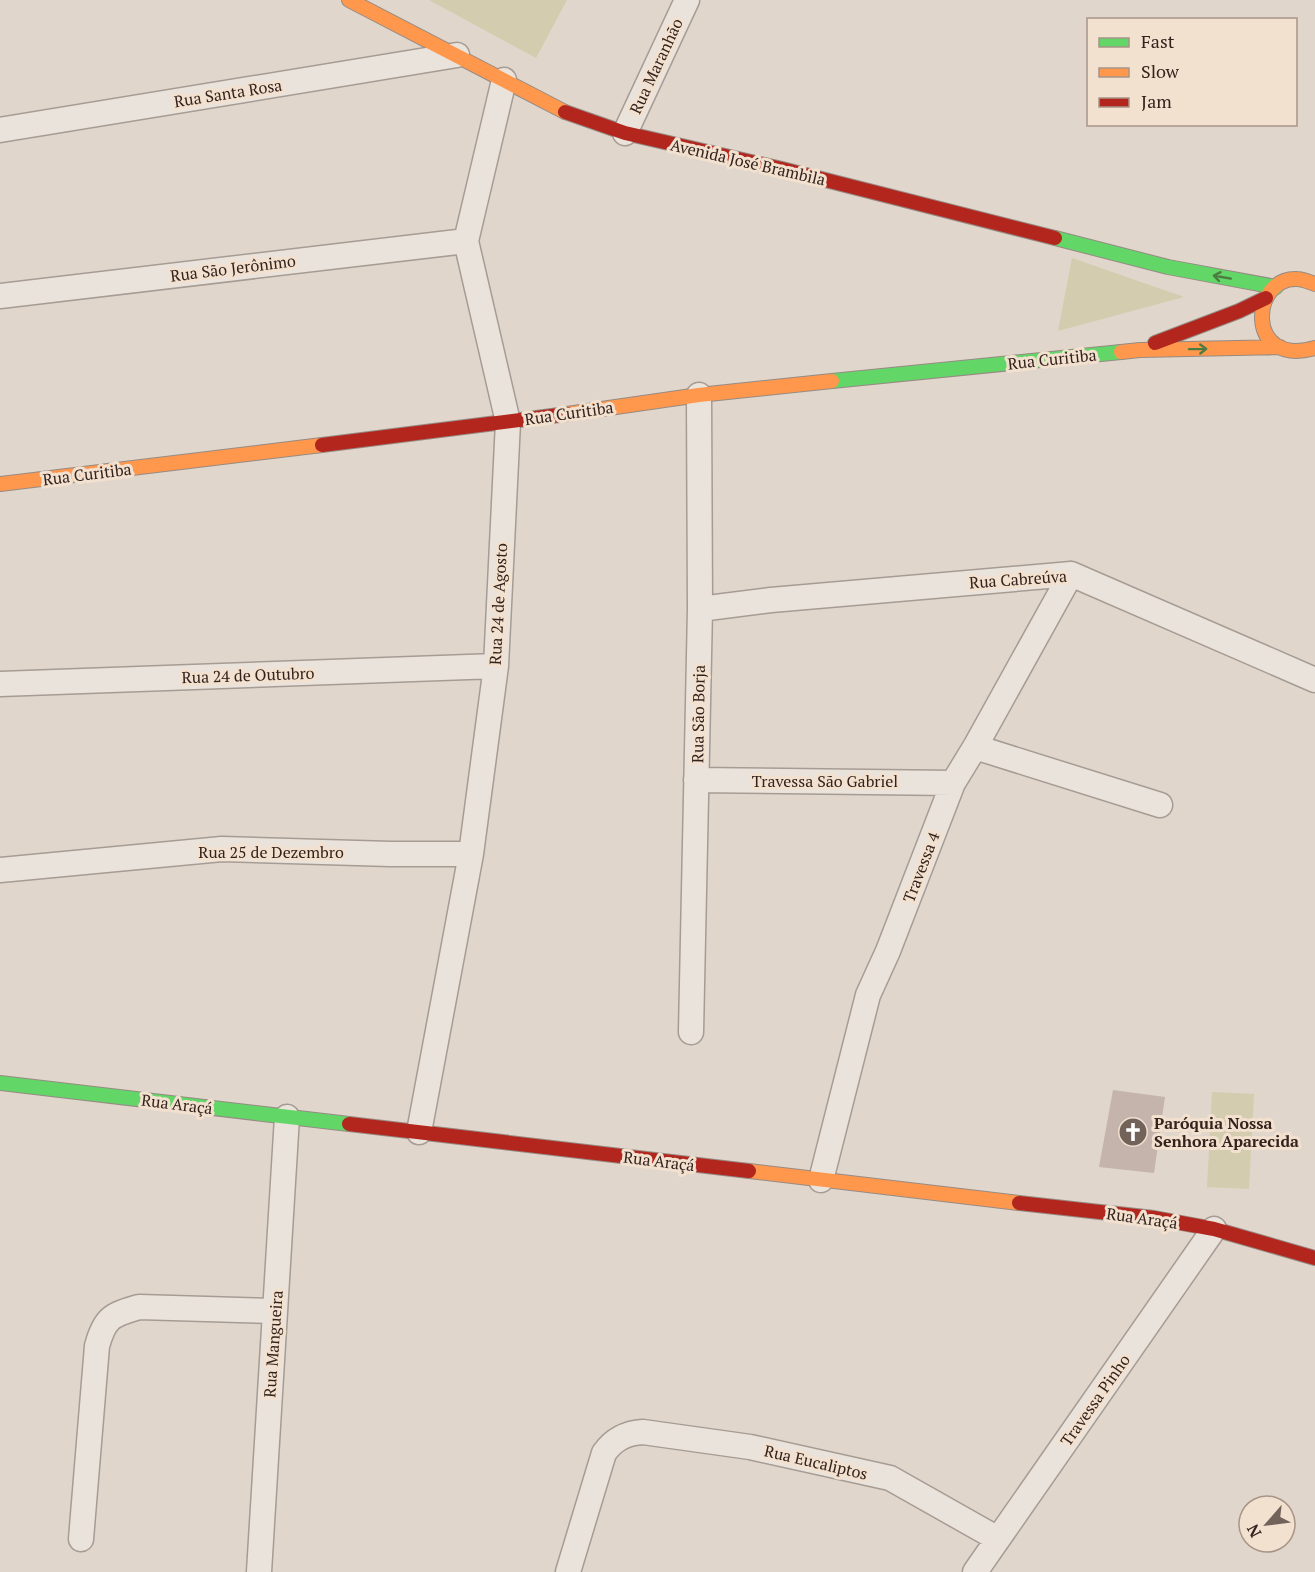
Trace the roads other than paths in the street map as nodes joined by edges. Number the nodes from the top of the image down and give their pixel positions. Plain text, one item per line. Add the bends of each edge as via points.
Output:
1 (349, 0) edge
2 (687, 0) edge
3 (457, 55) junction
4 (504, 80) junction
5 (0, 130) edge
6 (625, 132) junction
7 (466, 241) junction
8 (1168, 267) junction
9 (1185, 282) dead end
10 (1315, 284) edge
11 (1276, 286) junction
12 (0, 296) edge
13 (1266, 297) junction
14 (1216, 305) dead end
15 (1233, 313) junction
16 (1265, 332) junction
17 (1280, 347) junction
18 (1315, 348) edge
19 (1140, 350) junction
20 (699, 395) junction
21 (508, 422) junction
22 (0, 484) edge
23 (1071, 574) junction
24 (700, 609) junction
25 (496, 666) junction
26 (1315, 680) edge
27 (0, 684) edge
28 (975, 747) junction
29 (696, 780) junction
30 (953, 783) junction
31 (1160, 805) dead end
32 (471, 854) junction
33 (0, 870) edge
34 (691, 1032) dead end
35 (0, 1083) edge
36 (286, 1117) junction
37 (419, 1132) junction
38 (821, 1180) junction
39 (1214, 1229) junction
40 (1315, 1258) edge
41 (275, 1311) junction
42 (81, 1539) dead end
43 (998, 1539) junction
44 (259, 1572) edge
45 (568, 1572) edge
46 (975, 1572) edge

1 - 3 street, Avenida José Brambila
2 - 6 street, Rua Maranhão
3 - 4 street, Avenida José Brambila
3 - 5 street, Rua Santa Rosa
4 - 6 street, Avenida José Brambila via 563,111
4 - 7 street, Rua 24 de Agosto
6 - 8 street, Avenida José Brambila
7 - 12 street, Rua São Jerônimo
7 - 21 street, Rua 24 de Agosto
8 - 9 street, Avenida José Brambila
11 -> 8 street, Avenida José Brambila
10 - 11 street via 1295,279
11 - 13 street
13 - 15 street, Rua Curitiba
13 - 16 street via 1261,320
14 - 15 street
15 - 16 street
15 - 19 street, Rua Curitiba
16 - 17 street
17 - 18 street, Rua Curitiba via 1291,352
19 -> 17 street, Rua Curitiba
19 - 20 street, Rua Curitiba
20 - 21 street, Rua Curitiba
20 - 24 street, Rua São Borja
21 - 22 street, Rua Curitiba
21 - 25 street, Rua 24 de Agosto
23 - 24 street, Rua Cabreúva
23 - 26 street, Rua Cabreúva
23 - 28 street, Travessa 4
24 - 29 street, Rua São Borja
25 - 27 street, Rua 24 de Outubro
25 - 32 street, Rua 24 de Agosto
28 - 30 street, Travessa 4
28 - 31 street
29 - 30 street, Travessa São Gabriel
29 - 34 street, Rua São Borja
30 - 38 street, Travessa 4 via 868,995
32 - 33 street, Rua 25 de Dezembro via 222,849
32 - 37 street, Rua 24 de Agosto
35 - 36 street, Rua Araçá
36 - 37 street, Rua Araçá
36 - 41 street, Rua Mangueira
37 - 38 street, Rua Araçá
38 - 39 street, Rua Araçá via 1154,1218
39 - 40 street, Rua Araçá
39 - 43 street, Travessa Pinho
41 - 42 street via 139,1307 110,1318 97,1346
41 - 44 street, Rua Mangueira
43 - 45 street, Rua Eucaliptos via 890,1478 738,1446 643,1432 620,1437 604,1452
43 - 46 street, Travessa Pinho

